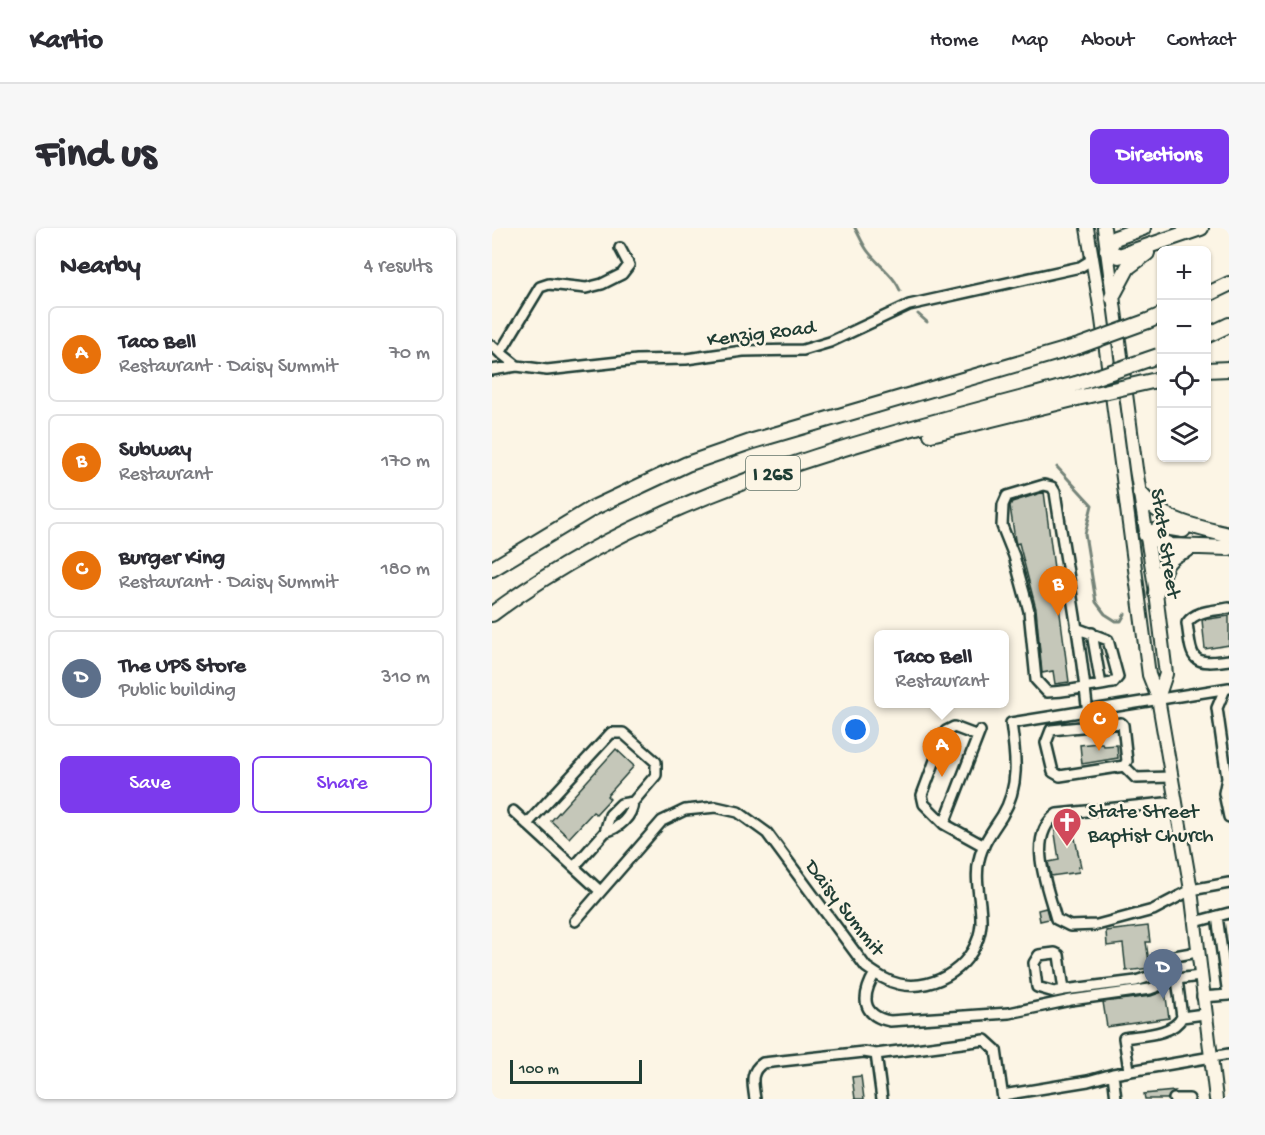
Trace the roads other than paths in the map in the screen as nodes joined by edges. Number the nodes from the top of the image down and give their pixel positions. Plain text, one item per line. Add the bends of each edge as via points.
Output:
1 (1087, 228) edge
2 (1104, 228) edge
3 (1143, 228) edge
4 (1201, 228) edge
5 (1160, 243) junction
6 (620, 248) dead end
7 (1107, 250) junction
8 (1093, 259) junction
9 (1229, 284) edge
10 (1211, 293) edge
11 (1112, 297) junction
12 (1155, 318) edge
13 (1229, 326) edge
14 (1211, 334) edge
15 (492, 346) edge
16 (500, 353) junction
17 (1157, 357) edge
18 (517, 366) junction
19 (1229, 369) edge
20 (492, 370) edge
21 (1211, 370) edge
22 (1157, 380) edge
23 (1077, 391) junction
24 (1140, 493) junction
25 (1146, 535) junction
26 (1131, 537) junction
27 (1228, 539) edge
28 (1211, 548) junction
29 (492, 569) edge
30 (1156, 593) junction
31 (1229, 608) edge
32 (492, 614) edge
33 (1076, 628) junction
34 (1092, 633) junction
35 (1229, 660) edge
36 (1101, 685) junction
37 (1085, 687) junction
38 (1227, 688) edge
39 (1203, 692) junction
40 (1158, 698) junction
41 (1217, 708) junction
42 (1088, 711) junction
43 (1089, 726) junction
44 (1225, 736) edge
45 (1226, 748) edge
46 (1124, 766) junction
47 (1171, 777) junction
48 (1228, 777) edge
49 (1175, 802) junction
50 (513, 811) dead end
51 (1229, 817) edge
52 (527, 824) junction
53 (944, 824) junction
54 (984, 846) junction
55 (574, 867) junction
56 (1229, 884) edge
57 (1191, 890) junction
58 (600, 891) junction
59 (1229, 914) edge
60 (1217, 916) junction
61 (575, 921) dead end
62 (1194, 922) junction
63 (1197, 952) junction
64 (1225, 953) edge
65 (1226, 965) edge
66 (875, 973) junction
67 (1200, 976) junction
68 (1177, 979) junction
69 (1227, 979) edge
70 (1068, 993) junction
71 (1228, 995) edge
72 (1202, 997) junction
73 (1204, 1014) junction
74 (1182, 1017) junction
75 (876, 1054) junction
76 (1229, 1054) edge
77 (1210, 1058) junction
78 (1129, 1070) junction
79 (1113, 1074) junction
80 (1003, 1097) edge
81 (755, 1099) edge
82 (882, 1099) edge
83 (1116, 1099) edge
84 (1174, 1099) edge
85 (1189, 1099) edge
86 (1216, 1099) edge

1 - 8 main road, State Street
2 - 7 main road, State Street
3 - 7 highway via 1115,238
4 - 5 highway
5 - 7 highway via 1119,256
5 - 11 highway via 1128,267
6 - 16 street via 629,265 622,274 585,288 549,284 540,287
7 - 8 main road
7 - 11 main road, State Street
8 - 18 street, Kenzig Road via 1080,267 909,305 830,342 803,350 743,351 547,370
8 - 26 main road, State Street
9 - 10 highway
11 - 24 main road, State Street
12 - 29 highway, I 265, bridge via 1079,346 687,464 593,508
13 - 14 highway
15 - 16 street
16 - 18 street
17 - 23 highway, bridge
18 - 20 street, Kenzig Road
19 - 21 highway
22 - 23 highway, bridge
23 - 32 highway, I 265 via 800,464 648,520 561,567
24 - 25 main road, State Street
24 - 27 highway via 1165,517
25 - 26 main road
25 - 27 highway via 1165,527
25 - 28 highway via 1171,546
25 - 30 main road, State Street
26 - 40 main road, State Street via 1149,675
27 - 28 highway
28 - 30 highway via 1173,555 1160,575
30 - 40 main road, State Street via 1166,674
31 - 35 street via 1200,613 1187,623 1191,655 1206,663
33 - 34 street
33 - 37 street
33 - 37 street via 1055,492 1044,485 1007,496 1002,526 1029,612 1036,680 1047,692
34 - 36 street
34 - 36 street via 1105,637 1111,644 1118,677 1113,683
36 - 37 street
37 - 42 street
38 - 39 street
38 - 41 street
39 - 40 street
39 - 41 street
40 - 42 street
40 - 47 main road, State Street
41 - 44 street
42 - 43 street
42 - 54 street, Daisy Summit via 1011,723 1016,784
43 - 46 street via 1123,725 1127,761
43 - 46 street via 1051,730 1047,734 1053,772 1060,776
44 - 45 street
45 - 48 street
46 - 47 street via 1136,778
47 - 49 main road, State Street
48 - 51 street via 1224,793
49 - 57 main road, State Street
49 - 57 street via 1057,814 1047,821 1041,835 1042,863 1056,919 1070,926 1097,925 1153,910
50 - 52 street
52 - 55 street
52 - 55 street via 611,733 625,734 657,766 656,775 633,802 618,806 610,815 605,832
53 - 53 street via 979,734 954,728 946,731 922,795 924,804
53 - 54 street
54 - 66 street, Daisy Summit via 977,878 981,926 972,952 963,963 945,977 925,984 897,983
55 - 58 street
56 - 57 street
57 - 62 main road, State Street
58 - 61 street, Daisy Summit
58 - 66 street, Daisy Summit via 672,815 705,807 738,812 767,833 857,956
59 - 60 street
60 - 62 street
60 - 64 street
62 - 63 main road, State Street
63 - 67 main road, State Street
63 - 70 street via 1175,956 1154,975 1136,981
64 - 65 street
65 - 69 street
66 - 70 street via 868,985 867,1006 873,1016 890,1021 1001,1014
67 - 68 street
67 - 72 main road, State Street
68 - 70 street via 1149,989
68 - 74 street
69 - 71 street
70 - 70 street via 1037,987 1034,963 1039,955 1059,955
71 - 72 street
72 - 73 main road, State Street
73 - 74 street
73 - 77 main road, State Street
74 - 78 street via 1170,1029 1124,1038
75 - 80 street via 985,1040 996,1050
75 - 81 street via 763,1063 752,1078
75 - 82 street
76 - 77 street
77 - 78 street
77 - 86 main road, State Street
78 - 79 street
79 - 80 street
79 - 83 street
84 - 85 street

